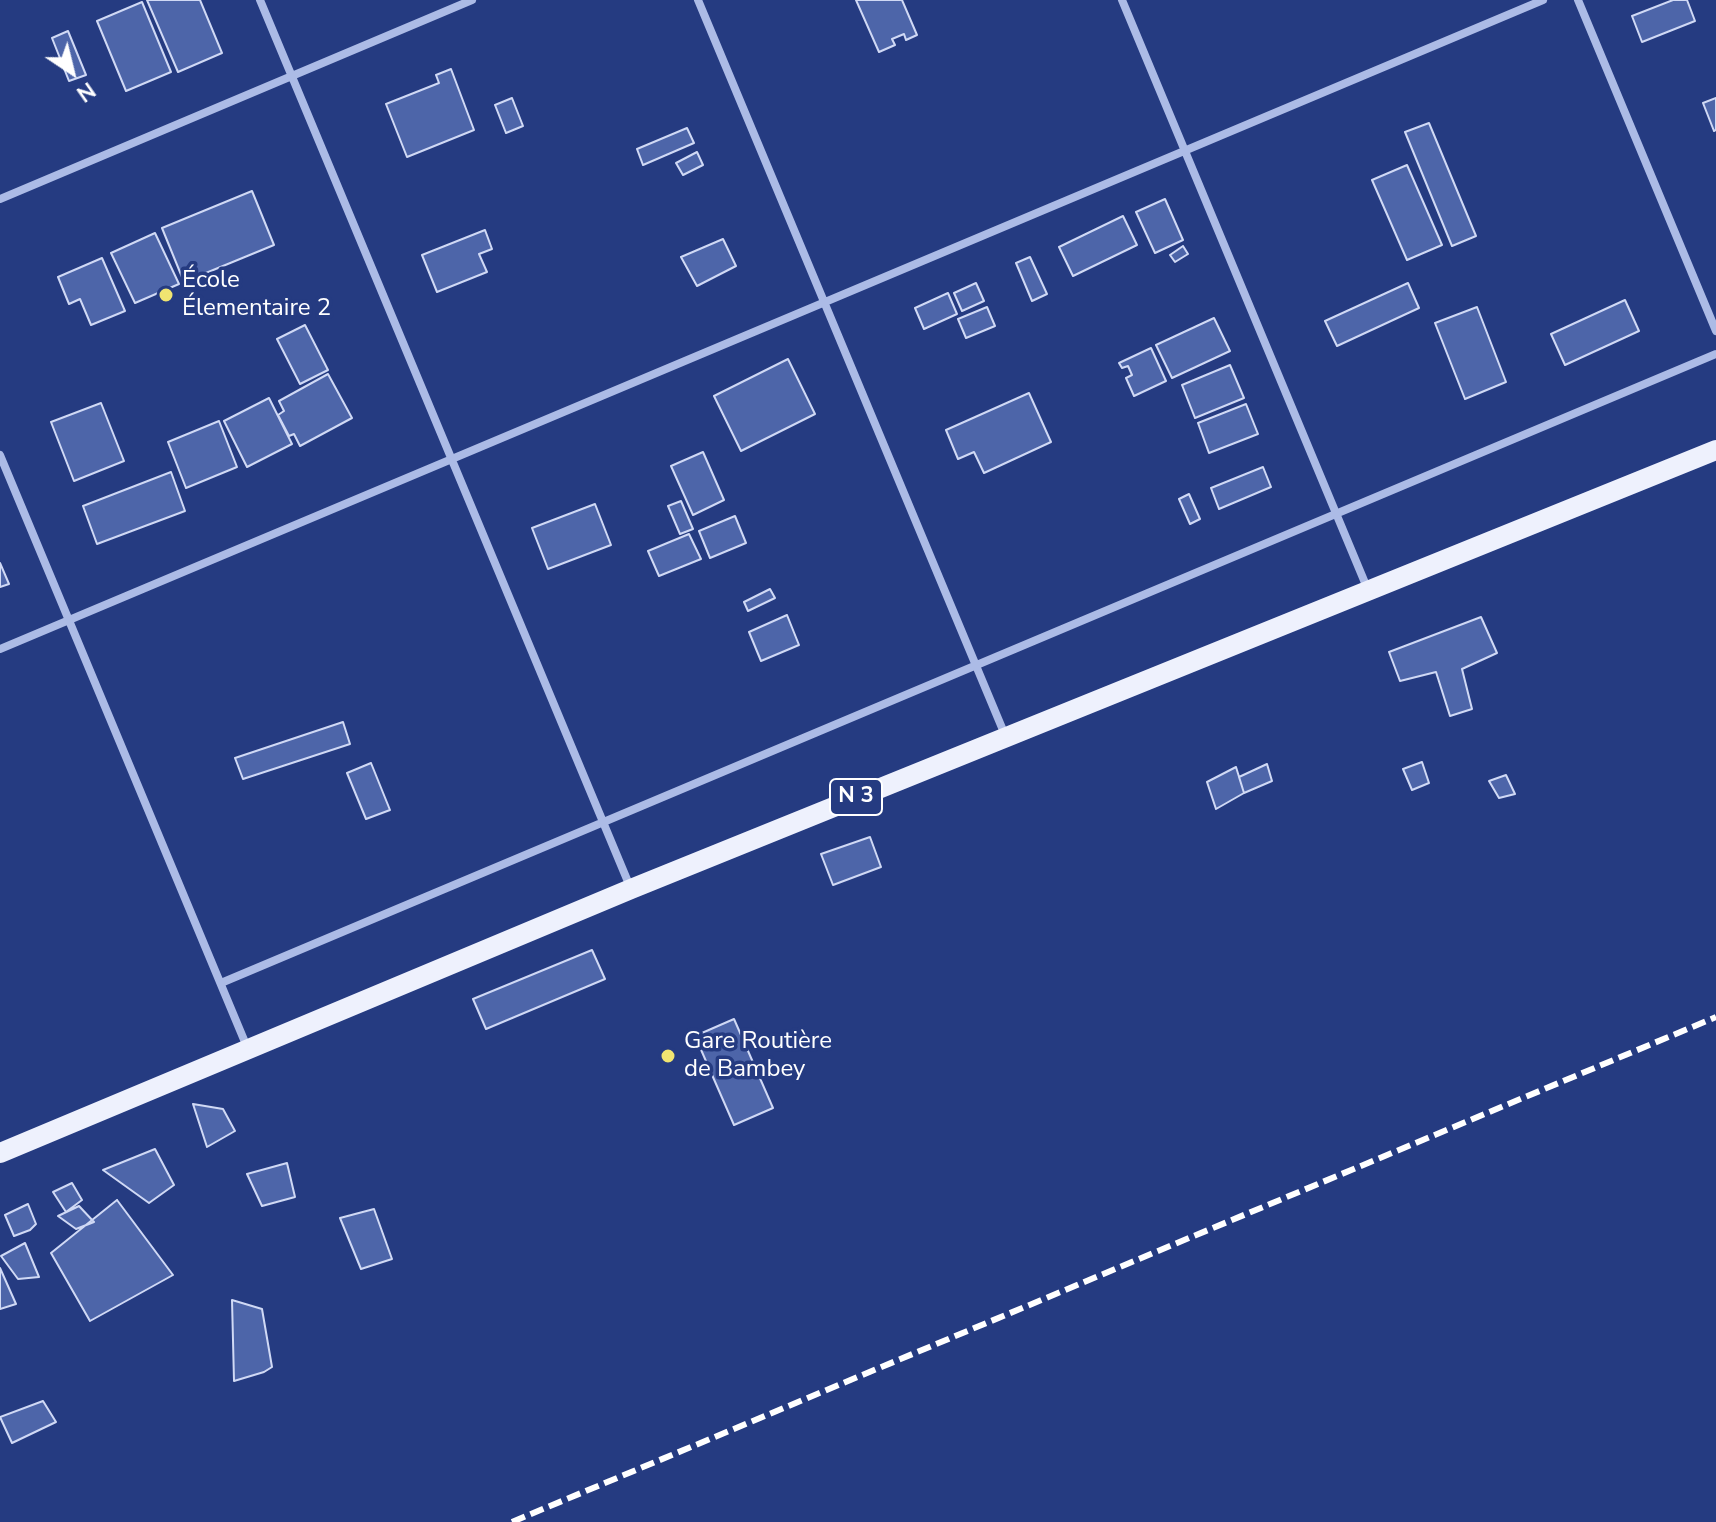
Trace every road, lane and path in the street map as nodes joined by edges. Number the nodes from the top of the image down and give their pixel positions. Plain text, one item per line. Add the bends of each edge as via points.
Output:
1 (260, 0) edge
2 (472, 0) edge
3 (698, 0) edge
4 (1122, 0) edge
5 (1543, 0) edge
6 (1578, 0) edge
7 (292, 76) junction
8 (1185, 151) junction
9 (0, 199) edge
10 (824, 302) junction
11 (1716, 331) edge
12 (1716, 354) edge
13 (1716, 450) edge
14 (0, 455) edge
15 (452, 459) junction
16 (1336, 514) junction
17 (1368, 590) junction
18 (69, 620) junction
19 (0, 649) edge
20 (976, 665) junction
21 (1006, 736) junction
22 (604, 822) junction
23 (631, 889) junction
24 (221, 983) junction
25 (248, 1048) junction
26 (0, 1153) edge

1 - 7 street
2 - 7 street
3 - 10 street
4 - 8 street
5 - 8 street
6 - 11 street
7 - 9 street
7 - 15 street
8 - 10 street
8 - 16 street
10 - 15 street
10 - 20 street
12 - 16 street
13 - 17 main road, N 3
14 - 18 street
15 - 18 street
15 - 22 street
16 - 17 street
16 - 20 street
17 - 21 main road, N 3
18 - 19 street
18 - 24 street
20 - 21 street
20 - 22 street
21 - 23 main road, N 3
22 - 23 street
22 - 24 street
23 - 25 main road, N 3
24 - 25 street
25 - 26 main road, N 3

